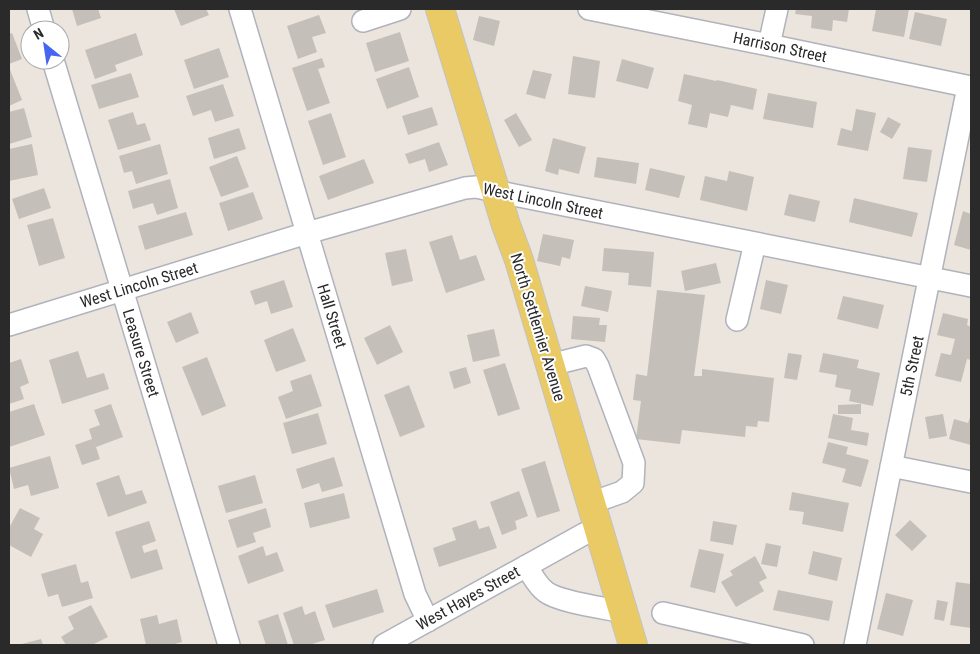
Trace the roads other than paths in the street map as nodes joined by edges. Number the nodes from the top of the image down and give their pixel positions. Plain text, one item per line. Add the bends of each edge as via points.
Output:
1 (240, 9) edge
2 (400, 9) edge
3 (440, 9) edge
4 (589, 9) edge
5 (777, 9) edge
6 (363, 21) dead end
7 (769, 45) junction
8 (56, 70) edge
9 (970, 87) edge
10 (495, 192) junction
11 (308, 233) junction
12 (755, 243) junction
13 (930, 278) junction
14 (971, 286) edge
15 (122, 290) junction
16 (737, 320) dead end
17 (9, 325) edge
18 (550, 365) junction
19 (891, 466) junction
20 (971, 482) edge
21 (595, 515) junction
22 (526, 566) junction
23 (623, 612) junction
24 (663, 613) dead end
25 (428, 621) junction
26 (229, 645) edge
27 (384, 645) edge
28 (633, 645) edge
29 (803, 645) edge
30 (855, 645) edge

1 - 11 street, Hall Street
2 - 6 street
3 - 10 main road, North Settlemier Avenue
4 - 7 street, Harrison Street
5 - 7 street
7 - 9 street, Harrison Street
8 - 15 street, Leasure Street
9 - 13 street, 5th Street
10 - 11 street, West Lincoln Street via 470,187
10 - 12 street, West Lincoln Street
10 - 18 main road, North Settlemier Avenue
11 - 15 street, West Lincoln Street
11 - 25 street, Hall Street via 415,594
12 - 13 street, West Lincoln Street
12 - 16 street
13 - 14 street, West Lincoln Street
13 - 19 street, 5th Street
15 - 17 street, West Lincoln Street
15 - 26 street, Leasure Street
18 - 21 main road, North Settlemier Avenue
18 - 21 street, West Hayes Street via 586,356 594,359 634,463 633,482
19 - 20 street
19 - 30 street, 5th Street
21 - 22 street, West Hayes Street via 584,534
21 - 23 main road, North Settlemier Avenue
22 - 23 street, West Hayes Street via 540,586 552,595
22 - 25 street, West Hayes Street
23 - 28 main road, North Settlemier Avenue
24 - 29 street
25 - 27 street, West Hayes Street

